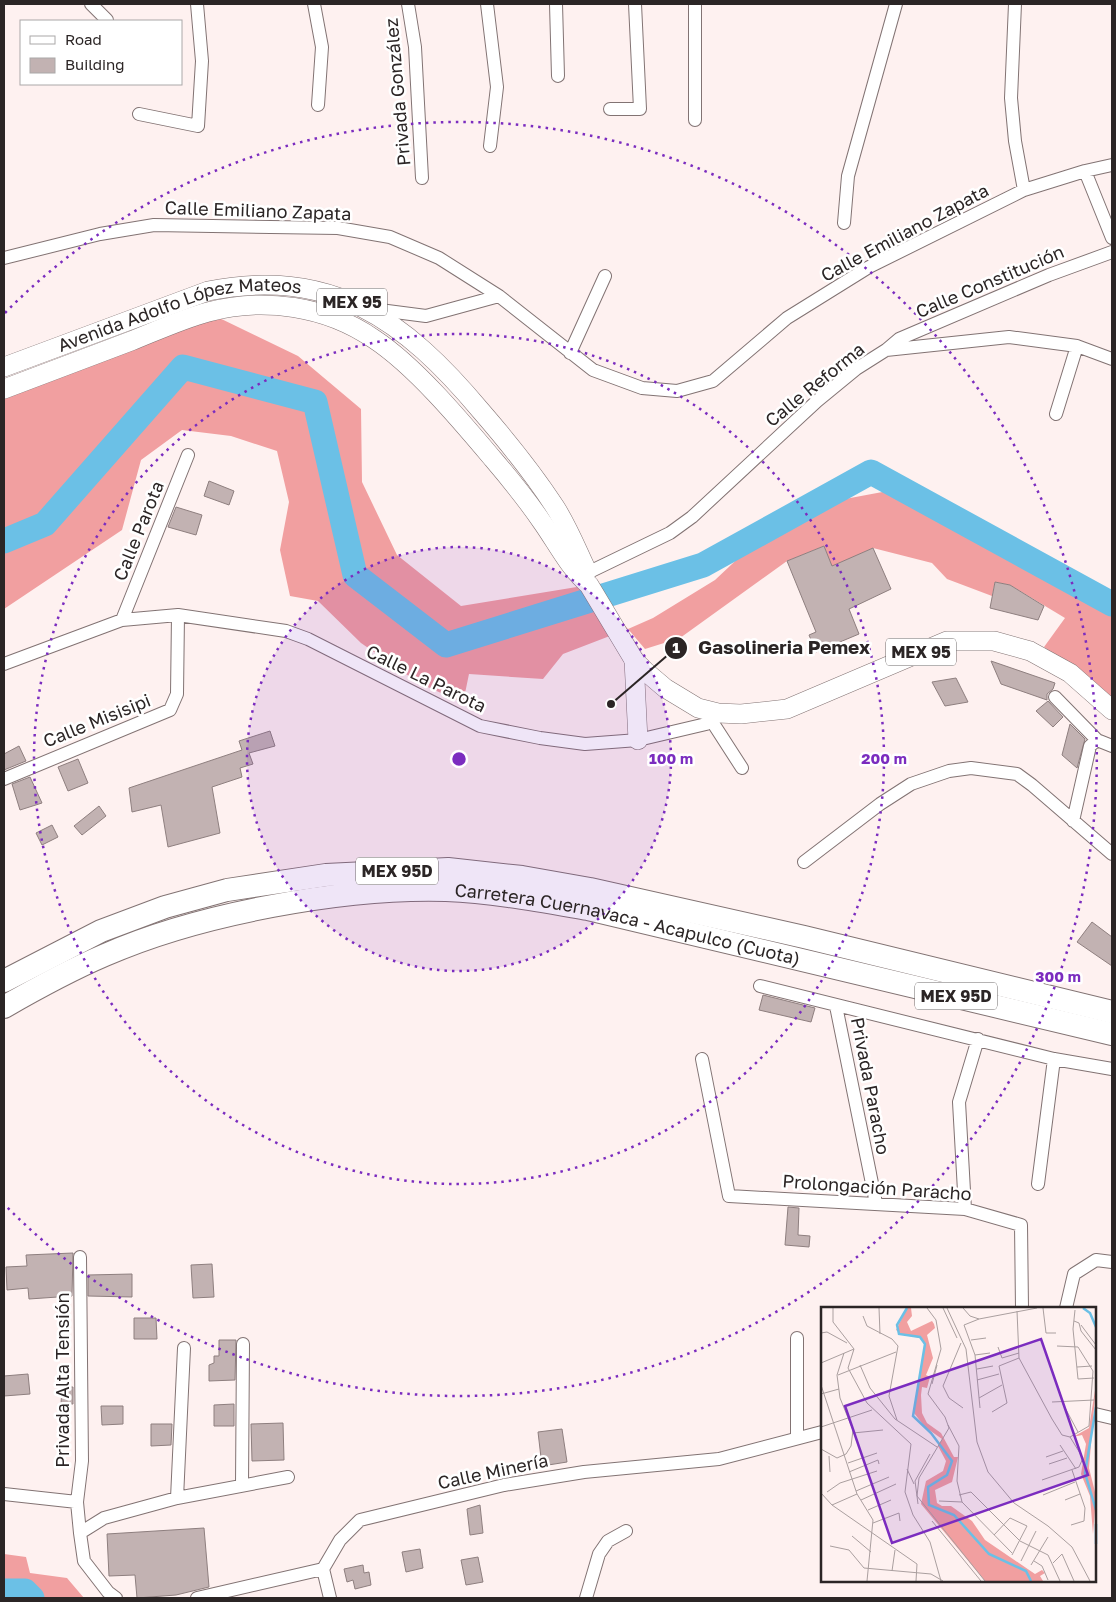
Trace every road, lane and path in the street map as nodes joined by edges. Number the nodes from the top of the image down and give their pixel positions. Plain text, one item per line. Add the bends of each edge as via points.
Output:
1 (91, 4) edge
2 (197, 4) edge
3 (314, 4) edge
4 (408, 4) edge
5 (487, 4) edge
6 (556, 4) edge
7 (635, 4) edge
8 (695, 4) edge
9 (896, 4) edge
10 (1015, 4) edge
11 (106, 20) edge
12 (558, 76) dead end
13 (318, 105) dead end
14 (610, 109) dead end
15 (139, 114) dead end
16 (695, 120) dead end
17 (490, 146) dead end
18 (1112, 165) edge
19 (1085, 170) junction
20 (422, 178) dead end
21 (1024, 190) junction
22 (844, 223) dead end
23 (1112, 238) edge
24 (1112, 252) edge
25 (4, 258) edge
26 (605, 276) dead end
27 (499, 296) junction
28 (367, 308) junction
29 (1078, 346) junction
30 (886, 350) junction
31 (570, 352) junction
32 (1112, 359) edge
33 (4, 367) edge
34 (4, 389) edge
35 (1056, 414) dead end
36 (188, 455) dead end
37 (587, 582) junction
38 (178, 614) junction
39 (122, 620) junction
40 (634, 660) junction
41 (4, 664) edge
42 (1055, 697) dead end
43 (1112, 710) edge
44 (715, 716) junction
45 (638, 740) junction
46 (1097, 740) junction
47 (1112, 746) edge
48 (742, 768) dead end
49 (4, 779) edge
50 (1074, 821) junction
51 (1112, 854) edge
52 (804, 862) dead end
53 (4, 981) edge
54 (760, 986) dead end
55 (4, 1006) edge
56 (836, 1006) junction
57 (1112, 1012) edge
58 (1112, 1034) edge
59 (978, 1039) junction
60 (702, 1059) dead end
61 (1054, 1059) junction
62 (1112, 1069) edge
63 (1038, 1184) dead end
64 (876, 1203) junction
65 (965, 1209) junction
66 (80, 1258) dead end
67 (1112, 1262) edge
68 (1022, 1307) edge
69 (1066, 1307) edge
70 (797, 1338) dead end
71 (243, 1344) dead end
72 (184, 1348) dead end
73 (1096, 1414) edge
74 (1112, 1418) edge
75 (821, 1432) edge
76 (797, 1438) junction
77 (288, 1477) dead end
78 (242, 1484) junction
79 (4, 1494) edge
80 (178, 1498) junction
81 (78, 1502) junction
82 (626, 1531) dead end
83 (80, 1533) junction
84 (323, 1569) junction
85 (116, 1598) edge
86 (197, 1598) edge
87 (330, 1598) edge
88 (586, 1598) edge

1 - 11 street
2 - 15 street via 202,61 198,126
3 - 13 street via 322,47
4 - 20 street, Privada González via 415,47
5 - 17 street via 497,87
6 - 12 street
7 - 14 street via 640,109
8 - 16 street
9 - 22 street via 848,176
10 - 21 street via 1012,98 1015,141
18 - 19 street, Calle Emiliano Zapata
19 - 21 street, Calle Emiliano Zapata
19 - 23 street
21 - 31 street, Calle Emiliano Zapata via 869,267 787,318 713,381 677,391 642,388 593,370
24 - 30 street, Calle Constitución via 1049,275 899,339
25 - 27 street, Calle Emiliano Zapata via 100,234 154,225 338,228 390,237 439,258
26 - 31 street
27 - 28 street via 426,316
27 - 31 street, Calle Emiliano Zapata
28 - 33 main road, Avenida Adolfo López Mateos / MEX 95 via 330,294 290,286 228,287 208,291
28 - 37 main road, Avenida Adolfo López Mateos / MEX 95 via 422,348 505,438 556,508
29 - 30 street, Calle Reforma via 1009,337
29 - 32 street, Calle Reforma
29 - 35 street
30 - 37 street, Calle Reforma via 856,369 817,401 692,517
34 - 37 main road, Avenida Adolfo López Mateos / MEX 95 via 207,312 262,304 318,312 374,339 406,366 494,460
36 - 39 street, Calle Parota
37 - 40 main road, MEX 95
38 - 39 street, Calle La Parota
38 - 45 street, Calle La Parota via 301,636 480,726 585,744
38 - 49 street, Calle Misisipi via 177,694 170,710
39 - 41 street, Calle La Parota
40 - 44 main road, MEX 95 via 665,688
40 - 45 main road
42 - 46 street
43 - 44 main road, MEX 95 via 1070,674 1030,651 994,641 947,641 787,709
44 - 45 street, Calle La Parota via 706,724
44 - 48 street
46 - 47 street
46 - 50 street via 1090,746
50 - 51 street
50 - 52 street via 1017,774 971,768 949,771 912,784 880,804
53 - 57 highway, Carretera Cuernavaca - Acapulco (Cuota) / MEX 95D via 101,931 165,906 227,890 326,874 448,870 522,877 599,891
54 - 56 street
55 - 58 highway, Carretera Cuernavaca - Acapulco (Cuota) / MEX 95D via 106,954 232,915 330,898 392,891 446,890 588,909
56 - 59 street
56 - 64 street, Privada Paracho
59 - 61 street
59 - 65 street via 958,1102
60 - 64 street, Prolongación Paracho via 729,1196
61 - 62 street
61 - 63 street
64 - 65 street, Prolongación Paracho
65 - 68 street, Prolongación Paracho via 1021,1225
66 - 81 street, Privada Alta Tensión via 82,1461
67 - 69 street via 1096,1260 1074,1274
70 - 76 street
71 - 78 street
72 - 80 street
73 - 74 street
75 - 76 street, Calle Minería
76 - 84 street, Calle Minería via 719,1459 584,1472 504,1485 360,1520 340,1540
77 - 78 street
78 - 80 street
79 - 81 street
80 - 83 street via 104,1518
81 - 83 street, Privada Alta Tensión
82 - 88 street via 608,1541 599,1554
83 - 85 street, Privada Alta Tensión via 84,1561
84 - 86 street
84 - 87 street

